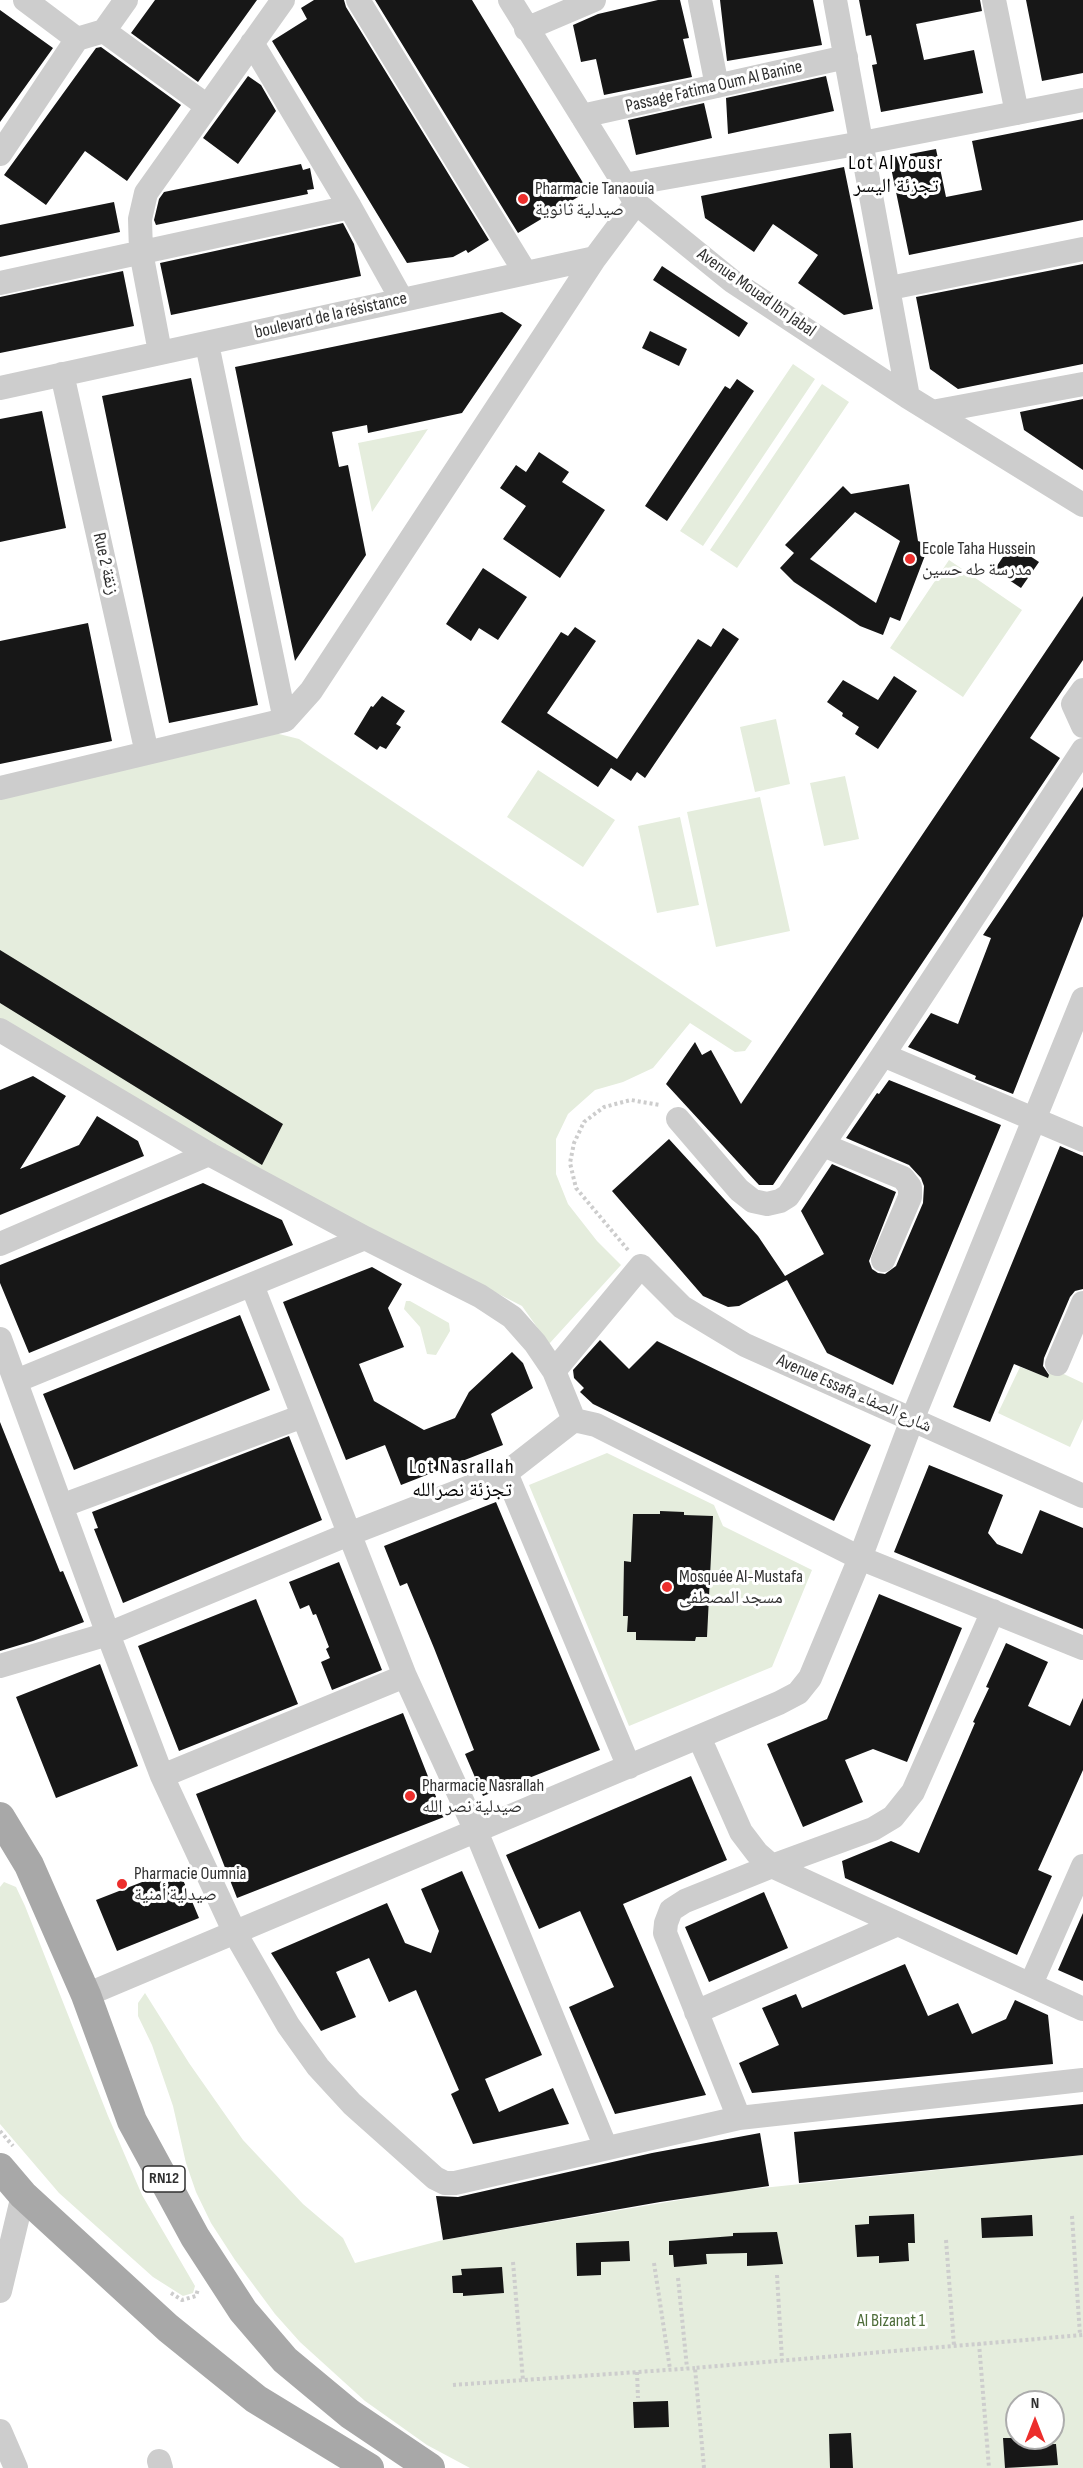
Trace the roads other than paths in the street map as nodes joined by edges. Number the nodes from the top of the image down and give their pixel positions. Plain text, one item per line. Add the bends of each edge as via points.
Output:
1 (25, 0) edge
2 (126, 0) edge
3 (284, 0) edge
4 (358, 0) edge
5 (510, 0) edge
6 (594, 0) edge
7 (700, 0) edge
8 (835, 0) edge
9 (994, 0) edge
10 (526, 29) junction
11 (104, 31) junction
12 (77, 39) junction
13 (252, 43) junction
14 (846, 57) junction
15 (717, 86) junction
16 (1083, 100) edge
17 (207, 106) junction
18 (1017, 113) junction
19 (582, 116) junction
20 (862, 143) junction
21 (0, 154) edge
22 (630, 194) junction
23 (350, 207) junction
24 (1083, 249) edge
25 (141, 252) junction
26 (595, 258) junction
27 (525, 272) junction
28 (0, 283) edge
29 (890, 288) junction
30 (402, 300) junction
31 (207, 344) junction
32 (160, 352) junction
33 (62, 374) junction
34 (1083, 384) edge
35 (0, 388) edge
36 (908, 397) junction
37 (932, 412) junction
38 (1083, 505) edge
39 (1083, 690) edge
40 (285, 720) junction
41 (1083, 726) edge
42 (1083, 750) edge
43 (147, 753) junction
44 (0, 788) edge
45 (1083, 999) edge
46 (0, 1030) edge
47 (883, 1055) junction
48 (678, 1119) road end
49 (1036, 1120) junction
50 (1083, 1140) edge
51 (823, 1145) junction
52 (209, 1154) junction
53 (365, 1238) junction
54 (0, 1244) edge
55 (883, 1260) dead end
56 (252, 1286) junction
57 (1083, 1303) edge
58 (0, 1339) edge
59 (1057, 1364) dead end
60 (554, 1371) junction
61 (16, 1381) junction
62 (303, 1416) junction
63 (574, 1420) junction
64 (912, 1420) junction
65 (506, 1473) junction
66 (1080, 1488) edge
67 (61, 1506) junction
68 (349, 1534) junction
69 (860, 1558) junction
70 (993, 1611) junction
71 (108, 1634) junction
72 (1083, 1648) edge
73 (0, 1666) edge
74 (405, 1676) junction
75 (699, 1737) junction
76 (630, 1767) junction
77 (162, 1776) junction
78 (0, 1816) edge
79 (476, 1831) junction
80 (772, 1866) junction
81 (1083, 1866) edge
82 (898, 1924) junction
83 (235, 1933) junction
84 (1031, 1984) junction
85 (86, 1995) junction
86 (1083, 2009) edge
87 (696, 2012) junction
88 (1083, 2080) edge
89 (739, 2118) junction
90 (606, 2148) junction
91 (7, 2158) edge
92 (23, 2195) junction
93 (0, 2291) edge
94 (0, 2436) edge
95 (16, 2468) edge
96 (369, 2468) edge
97 (430, 2468) edge

1 - 12 street
2 - 11 street
3 - 13 street
4 - 27 street
5 - 10 street, Avenue Mouad Ibn Jabal
6 - 10 street
7 - 15 street
8 - 14 street
9 - 18 street
10 - 19 street, Avenue Mouad Ibn Jabal
11 - 12 street
11 - 17 street
12 - 21 street
13 - 17 street
13 - 23 street
14 - 15 street, Passage Fatima Oum Al Banine
14 - 20 street
15 - 19 street, Passage Fatima Oum Al Banine
16 - 18 street
17 - 25 street via 146,194 140,219
18 - 20 street
19 - 22 street, Avenue Mouad Ibn Jabal
20 - 22 street
20 - 29 street
22 - 26 street
22 - 36 street, Avenue Mouad Ibn Jabal via 732,281
23 - 25 street
23 - 30 street
24 - 29 street
25 - 28 street
25 - 32 street
26 - 27 street, boulevard de la résistance
26 - 40 street via 311,691
27 - 30 street, boulevard de la résistance
29 - 36 street
30 - 31 street, boulevard de la résistance
31 - 32 street, boulevard de la résistance
31 - 40 street
32 - 33 street, boulevard de la résistance
33 - 35 street, boulevard de la résistance
33 - 43 street, Rue 2 زنقة
34 - 37 street
36 - 37 street, Avenue Mouad Ibn Jabal
37 - 38 street, Avenue Mouad Ibn Jabal
39 - 41 street via 1073,704
40 - 43 street
42 - 47 street
43 - 44 street
45 - 49 street
46 - 52 street
47 - 49 street
47 - 51 street
48 - 51 street via 753,1202 767,1204 788,1196
49 - 50 street
49 - 64 street
51 - 55 street via 903,1178 910,1188 910,1197
52 - 53 street
52 - 54 street
53 - 56 street
53 - 60 street via 480,1296 512,1317
56 - 61 street
56 - 62 street
57 - 59 street
58 - 61 street
60 - 63 street
60 - 64 street, Avenue Essafa شارع الصفاء via 641,1266 682,1308 745,1345
61 - 67 street
62 - 67 street
62 - 68 street
63 - 65 street
63 - 69 street via 596,1425
64 - 66 street, Avenue Essafa شارع الصفاء
64 - 69 street
65 - 68 street
65 - 76 street
67 - 71 street
68 - 71 street
68 - 74 street
69 - 70 street
69 - 75 street via 810,1678 798,1693
70 - 72 street
70 - 80 street via 904,1805 873,1829
71 - 73 street
71 - 77 street
74 - 77 street
74 - 79 street
75 - 76 street
75 - 80 street via 741,1832
76 - 79 street
77 - 83 street
78 - 85 main road, RN12 via 29,1865
79 - 83 street
79 - 90 street
80 - 82 street
80 - 87 street via 671,1910 665,1933
81 - 84 street
82 - 84 street
82 - 87 street
83 - 85 street
83 - 90 street via 288,2025 318,2067 352,2104 435,2178 455,2183
84 - 86 street
85 - 97 main road, RN12 via 132,2121 195,2236 243,2311 294,2367 351,2414
87 - 89 street
88 - 89 street
89 - 90 street
91 - 92 main road
92 - 93 street
92 - 96 main road via 168,2328 256,2399
94 - 95 street

